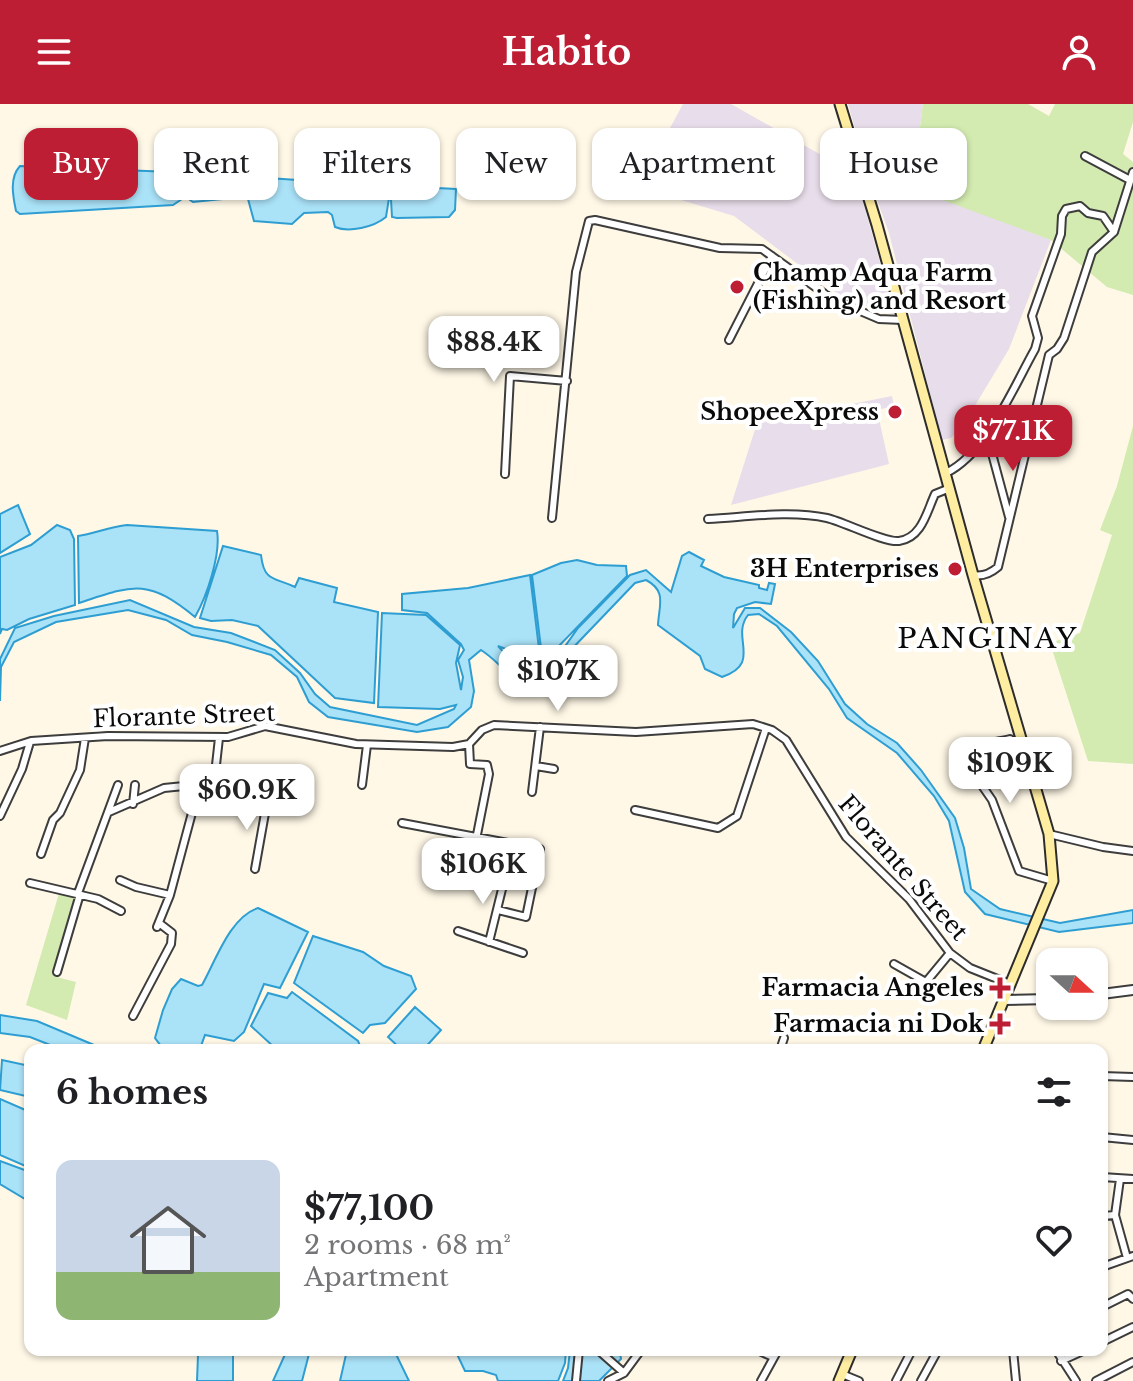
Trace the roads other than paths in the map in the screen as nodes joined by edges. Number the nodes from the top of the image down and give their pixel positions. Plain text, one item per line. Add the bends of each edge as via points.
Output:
1 (840, 104) edge
2 (1085, 156) dead end
3 (1133, 172) edge
4 (1130, 180) junction
5 (1114, 232) junction
6 (772, 256) junction
7 (903, 320) junction
8 (729, 340) dead end
9 (1035, 349) junction
10 (1049, 355) junction
11 (567, 381) junction
12 (987, 434) junction
13 (946, 473) junction
14 (505, 474) dead end
15 (950, 488) junction
16 (552, 518) dead end
17 (708, 519) dead end
18 (1009, 520) junction
19 (973, 575) junction
20 (540, 727) junction
21 (766, 728) junction
22 (1015, 737) junction
23 (85, 738) junction
24 (219, 738) junction
25 (30, 742) junction
26 (469, 744) junction
27 (367, 745) junction
28 (0, 751) edge
29 (536, 766) junction
30 (554, 769) dead end
31 (200, 783) junction
32 (214, 783) junction
33 (135, 785) dead end
34 (362, 785) dead end
35 (532, 792) dead end
36 (134, 794) junction
37 (267, 802) junction
38 (133, 804) junction
39 (286, 806) dead end
40 (635, 810) dead end
41 (109, 812) junction
42 (0, 816) edge
43 (402, 823) dead end
44 (1049, 834) junction
45 (476, 837) junction
46 (1133, 851) edge
47 (41, 854) dead end
48 (255, 869) dead end
49 (505, 877) junction
50 (120, 880) dead end
51 (1053, 881) junction
52 (30, 883) dead end
53 (533, 883) junction
54 (79, 893) junction
55 (170, 895) junction
56 (498, 910) junction
57 (121, 911) dead end
58 (458, 931) dead end
59 (489, 942) junction
60 (523, 953) dead end
61 (950, 953) junction
62 (894, 964) dead end
63 (57, 972) dead end
64 (1010, 984) junction
65 (1133, 990) edge
66 (1108, 993) edge
67 (1036, 999) edge
68 (1004, 1000) junction
69 (133, 1016) dead end
70 (784, 1038) dead end
71 (782, 1044) edge
72 (986, 1044) edge
73 (1108, 1076) edge
74 (1133, 1077) edge
75 (1108, 1138) edge
76 (1133, 1140) edge
77 (1108, 1178) edge
78 (1120, 1179) junction
79 (1133, 1179) edge
80 (1115, 1215) junction
81 (1108, 1216) edge
82 (1130, 1257) edge
83 (1108, 1265) edge
84 (1133, 1299) edge
85 (1108, 1304) edge
86 (1133, 1327) edge
87 (1108, 1339) edge
88 (578, 1356) edge
89 (605, 1356) edge
90 (637, 1356) edge
91 (849, 1356) edge
92 (909, 1356) edge
93 (935, 1356) edge
94 (1014, 1356) edge
95 (1059, 1356) edge
96 (1072, 1356) edge
97 (773, 1357) edge
98 (1061, 1361) junction
99 (1131, 1363) edge
100 (624, 1373) junction
101 (1133, 1373) edge
102 (840, 1377) edge
103 (576, 1381) edge
104 (608, 1381) edge
105 (761, 1381) edge
106 (859, 1381) edge
107 (896, 1381) edge
108 (921, 1381) edge
109 (1016, 1381) edge
110 (1076, 1381) edge
111 (1096, 1381) edge

1 - 7 main road
2 - 4 street
3 - 4 street
4 - 5 street
5 - 9 street via 1103,216 1080,206 1066,209 1032,316
5 - 10 street via 1092,252 1064,338
6 - 7 street via 832,299 879,319
6 - 8 street
6 - 11 street via 762,249 720,248 589,221 576,272
7 - 13 main road
9 - 10 street
9 - 12 street
10 - 18 street
11 - 14 street via 510,376
11 - 16 street
12 - 13 street via 964,462
12 - 18 street
13 - 15 main road
15 - 17 street via 935,494 920,529 897,542 826,518
15 - 19 main road
18 - 19 street via 998,567
19 - 22 main road
20 - 21 street, Florante Street via 636,732 753,724
20 - 26 street, Florante Street via 494,725
20 - 29 street
21 - 40 street via 732,820 718,828
21 - 61 street, Florante Street via 786,740 846,837 909,899
22 - 44 main road
22 - 51 street via 973,748 965,761 992,800 1019,871
23 - 24 street, Florante Street
23 - 25 street, Florante Street
23 - 47 street via 80,770
24 - 27 street, Florante Street via 265,726
24 - 32 street
25 - 28 street, Florante Street
25 - 42 street
26 - 27 street, Florante Street
26 - 45 street via 470,764 487,765 489,774
27 - 34 street
29 - 30 street
29 - 35 street
31 - 32 street
31 - 38 street via 157,790
31 - 55 street
32 - 37 street via 219,791
33 - 36 street
36 - 38 street
36 - 41 street via 116,789
37 - 39 street
37 - 48 street
38 - 41 street
41 - 54 street
43 - 45 street
44 - 46 street
44 - 51 main road
45 - 49 street via 470,870
45 - 53 street via 540,849
49 - 53 street
49 - 56 street
50 - 55 street
51 - 64 main road
52 - 54 street
53 - 56 street via 526,917
54 - 57 street
54 - 63 street
55 - 69 street via 158,925 172,933 171,944
56 - 59 street
58 - 59 street
59 - 60 street
61 - 62 street via 926,982
61 - 64 street, Florante Street via 970,968
64 - 68 main road
65 - 66 street
67 - 68 street
68 - 72 main road
70 - 71 street
73 - 74 street
75 - 76 street
77 - 78 street
78 - 79 street
78 - 80 street
80 - 81 street
80 - 82 street
82 - 83 street
84 - 85 street via 1128,1294
86 - 87 street
88 - 103 street
89 - 100 street
90 - 100 street
91 - 102 main road
92 - 107 street
93 - 108 street
94 - 109 street
95 - 98 street
96 - 98 street
97 - 105 street
98 - 110 street
99 - 101 street
99 - 111 street
100 - 104 street
102 - 106 street

